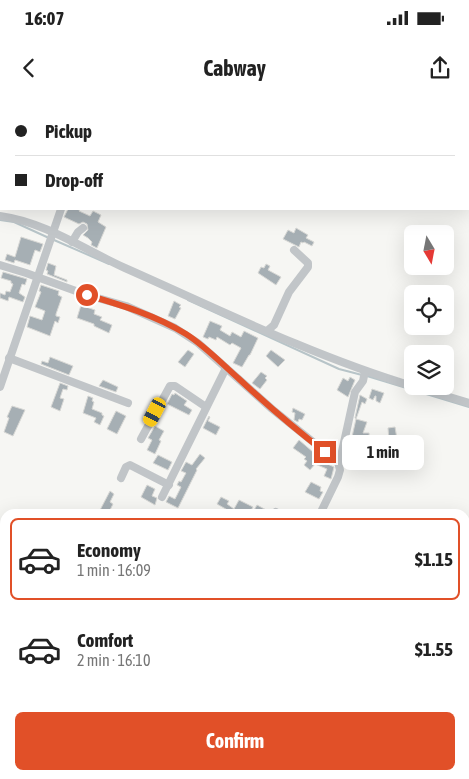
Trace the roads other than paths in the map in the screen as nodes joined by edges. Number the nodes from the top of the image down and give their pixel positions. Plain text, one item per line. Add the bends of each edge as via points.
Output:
1 (61, 210) edge
2 (0, 216) edge
3 (83, 228) dead end
4 (53, 238) junction
5 (72, 242) junction
6 (294, 250) dead end
7 (0, 265) edge
8 (39, 278) junction
9 (267, 331) junction
10 (9, 358) junction
11 (226, 368) junction
12 (365, 371) junction
13 (404, 383) edge
14 (0, 386) edge
15 (441, 395) edge
16 (128, 403) dead end
17 (469, 404) edge
18 (206, 407) junction
19 (141, 439) dead end
20 (338, 462) junction
21 (121, 478) dead end
22 (168, 485) junction
23 (162, 497) dead end
24 (322, 509) edge

1 - 4 street
2 - 4 street via 25,221
3 - 5 street
4 - 5 street
4 - 8 street
5 - 9 street
6 - 9 street via 308,267 289,292 274,325
7 - 8 street
8 - 10 street
8 - 11 street via 157,319 187,335
9 - 12 street
10 - 14 street
10 - 16 street
11 - 18 street
11 - 20 street
12 - 13 street
12 - 20 street via 363,381 354,392
15 - 17 street
18 - 19 street via 175,386 170,386
18 - 22 street
20 - 24 street via 340,470
21 - 22 street via 130,465
22 - 23 street

